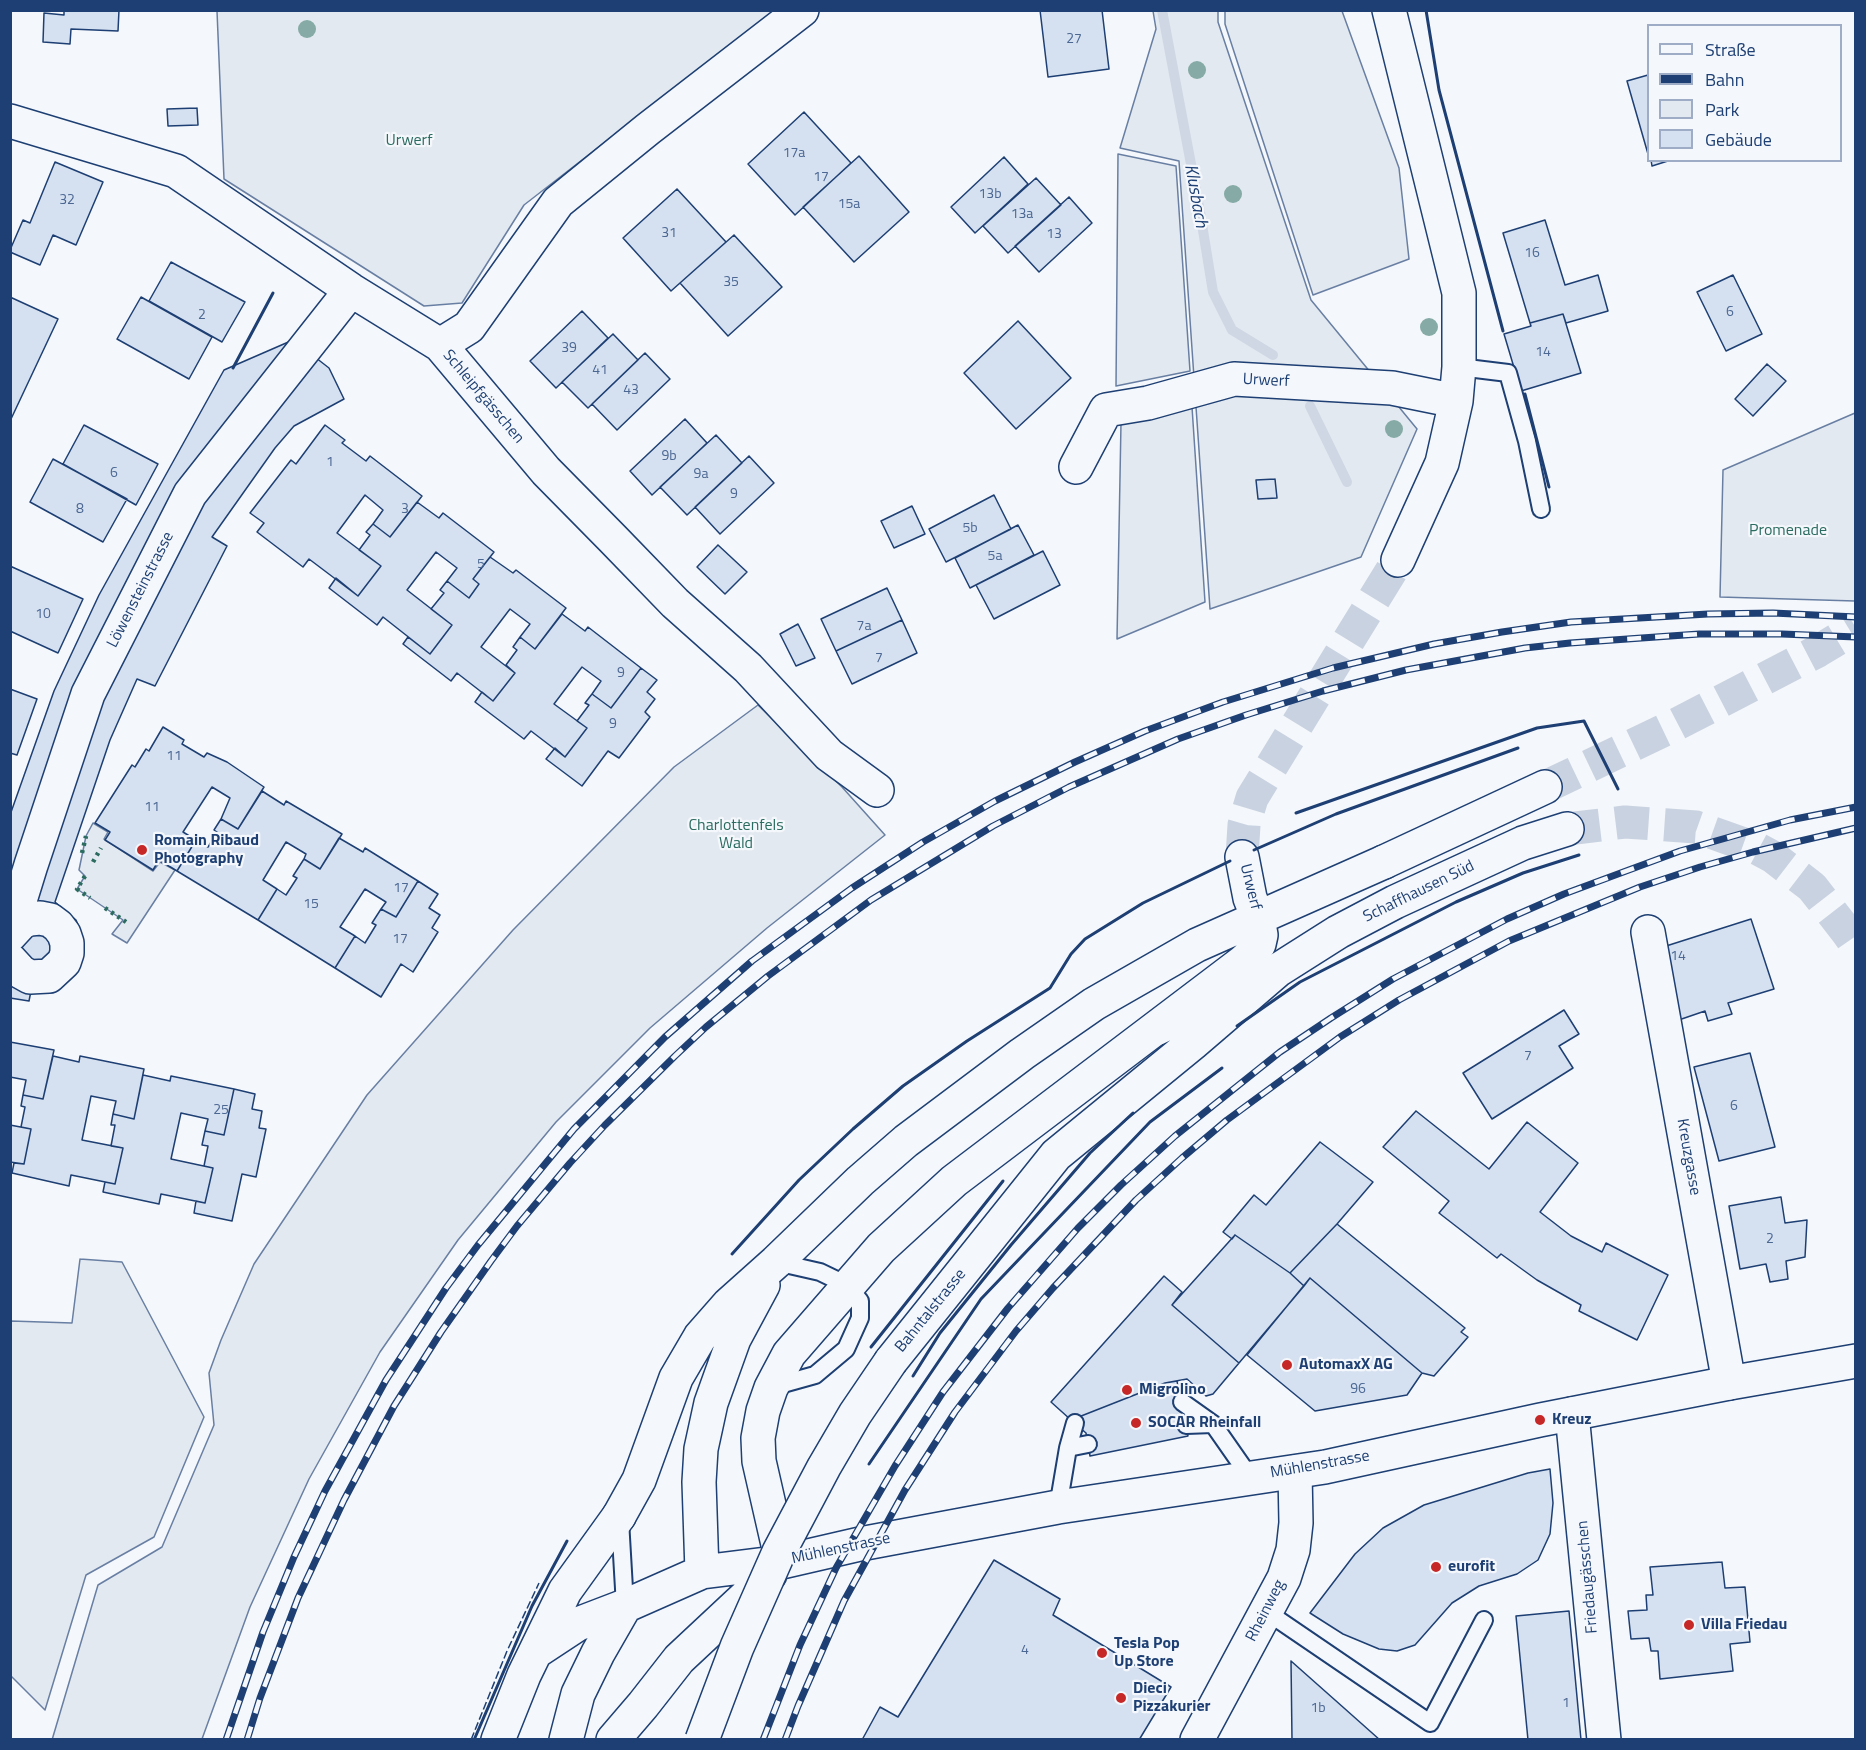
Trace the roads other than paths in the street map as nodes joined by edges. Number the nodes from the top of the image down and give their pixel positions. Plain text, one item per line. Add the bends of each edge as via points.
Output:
1 (802, 10) edge
2 (1389, 10) edge
3 (10, 121) edge
4 (351, 290) junction
5 (440, 345) junction
6 (1459, 367) junction
7 (1456, 401) junction
8 (1076, 467) dead end
9 (1541, 509) dead end
10 (1398, 560) tunnel mouth
11 (1545, 787) tunnel mouth
12 (877, 790) dead end
13 (1567, 829) tunnel mouth
14 (1242, 856) tunnel mouth
15 (1258, 918) junction
16 (1648, 932) dead end
17 (10, 934) edge
18 (10, 960) edge
19 (1278, 970) junction
20 (1156, 1029) junction
21 (776, 1262) junction
22 (847, 1285) junction
23 (1856, 1361) edge
24 (1729, 1383) junction
25 (1182, 1402) dead end
26 (1572, 1414) junction
27 (1075, 1424) dead end
28 (1213, 1424) junction
29 (1186, 1425) dead end
30 (1088, 1444) dead end
31 (1068, 1448) junction
32 (1295, 1472) junction
33 (1250, 1477) junction
34 (1058, 1507) junction
35 (619, 1516) junction
36 (783, 1562) junction
37 (702, 1572) junction
38 (625, 1606) junction
39 (1267, 1612) junction
40 (1484, 1620) dead end
41 (537, 1652) junction
42 (643, 1705) junction
43 (498, 1740) edge
44 (567, 1740) edge
45 (613, 1740) edge
46 (636, 1740) edge
47 (702, 1740) edge
48 (1197, 1740) edge
49 (1604, 1740) edge

1 - 5 main road via 558,202 469,327
2 - 6 main road via 1459,293
3 - 4 main road, Schleipfgässchen via 176,171
4 - 5 main road, Schleipfgässchen
4 - 17 main road, Löwensteinstrasse via 190,494 88,694
5 - 12 main road, Schleipfgässchen via 546,471 675,603 748,668 829,755
6 - 7 main road
6 - 9 lane via 1508,373
7 - 8 main road, Urwerf via 1392,388 1234,379 1148,403 1106,410
7 - 10 main road via 1442,463
11 - 15 main road
13 - 19 main road, Schaffhausen Süd via 1523,843 1433,884 1338,932
14 - 15 main road, Urwerf
15 - 20 main road via 1261,935 1254,952
15 - 21 main road via 1155,968 1022,1054 906,1141
16 - 24 main road, Kreuzgasse
17 - 18 main road, Löwensteinstrasse via 22,922 40,918 58,926 67,943 64,963 49,975 30,977
19 - 20 main road
19 - 47 main road, Bahntalstrasse, bridge via 1056,1155 891,1361 855,1414 779,1552
20 - 22 main road via 954,1181
21 - 22 lane via 820,1272
21 - 35 main road via 729,1304 700,1337 676,1378 639,1480
21 - 37 main road via 734,1339 711,1403 699,1482
22 - 36 main road via 789,1354 763,1411 759,1461
23 - 24 main road, Mühlenstrasse
24 - 26 main road, Mühlenstrasse
25 - 28 lane
26 - 32 main road, Mühlenstrasse
26 - 49 main road, Friedaugässchen
27 - 31 lane
28 - 29 lane
28 - 33 lane
30 - 31 lane
31 - 34 lane
32 - 33 main road, Mühlenstrasse
32 - 39 main road, Rheinweg via 1293,1550
33 - 34 main road, Mühlenstrasse
34 - 36 main road, Mühlenstrasse
35 - 38 lane
35 - 41 main road via 565,1591
36 - 37 main road, Mühlenstrasse
36 - 42 main road via 679,1659
37 - 38 main road, Mühlenstrasse
38 - 41 main road, Mühlenstrasse via 578,1624
38 - 44 main road via 578,1694
39 - 40 lane via 1430,1723
39 - 48 main road, Rheinweg
41 - 43 main road
42 - 45 main road
42 - 46 main road

